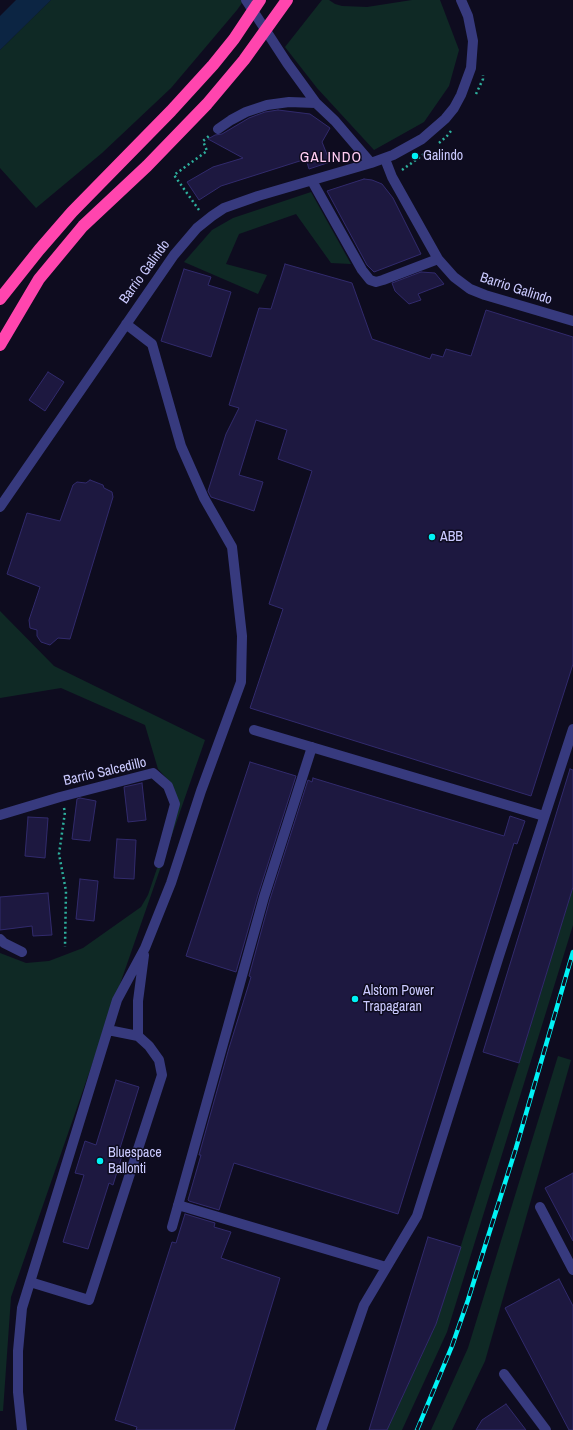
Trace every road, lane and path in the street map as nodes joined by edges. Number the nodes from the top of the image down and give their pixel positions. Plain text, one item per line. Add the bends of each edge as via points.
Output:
1 (246, 0) edge
2 (260, 0) edge
3 (287, 0) edge
4 (461, 0) edge
5 (316, 103) junction
6 (218, 129) joint
7 (384, 158) junction
8 (371, 163) junction
9 (312, 181) junction
10 (200, 210) dead end
11 (438, 259) junction
12 (0, 299) edge
13 (573, 321) edge
14 (126, 324) junction
15 (0, 345) edge
16 (0, 507) edge
17 (573, 729) edge
18 (254, 730) dead end
19 (312, 747) junction
20 (60, 797) junction
21 (0, 815) edge
22 (544, 816) junction
23 (159, 863) dead end
24 (0, 939) edge
25 (65, 947) dead end
26 (146, 948) junction
27 (22, 952) dead end
28 (108, 1030) junction
29 (138, 1036) junction
30 (178, 1205) junction
31 (540, 1207) dead end
32 (172, 1227) dead end
33 (386, 1267) junction
34 (573, 1270) edge
35 (30, 1282) junction
36 (504, 1374) dead end
37 (22, 1430) edge
38 (321, 1430) edge
39 (546, 1430) edge

1 - 5 street
2 - 12 highway via 213,65 171,112 72,212
3 - 15 highway via 207,104 148,166 83,226 39,279
4 - 7 street, Barrio Galindo via 468,16 473,41 471,68 461,96 445,119 422,139
5 - 6 street via 289,102 267,106 246,112
5 - 8 street
6 - 10 path via 203,141 207,151 174,175
7 - 8 street, Barrio Galindo
7 - 11 street, Barrio Galindo
8 - 9 street, Barrio Galindo
9 - 11 street via 370,280 383,280
9 - 14 street, Barrio Galindo via 258,196 224,208 212,216 197,228 174,255
11 - 13 street, Barrio Galindo via 454,277 470,289
14 - 16 street, Barrio Galindo
14 - 26 street via 152,344 181,446 204,498 232,547 242,636 241,682
17 - 22 street
18 - 19 street
19 - 22 street
19 - 30 street via 264,897
20 - 21 street, Barrio Salcedillo
20 - 23 street, Barrio Salcedillo via 153,773 168,786 175,804
20 - 25 path, Barrio Salcedillo via 65,812 59,854 66,891
22 - 33 street via 417,1216
24 - 27 street
26 - 28 street via 117,1000
26 - 29 street via 138,1001
28 - 29 street
28 - 35 street
29 - 35 street via 159,1060 162,1075 89,1300
30 - 32 street
30 - 33 street
31 - 34 street
33 - 38 street via 364,1305
35 - 37 street via 22,1308 18,1351 18,1392
36 - 39 street

